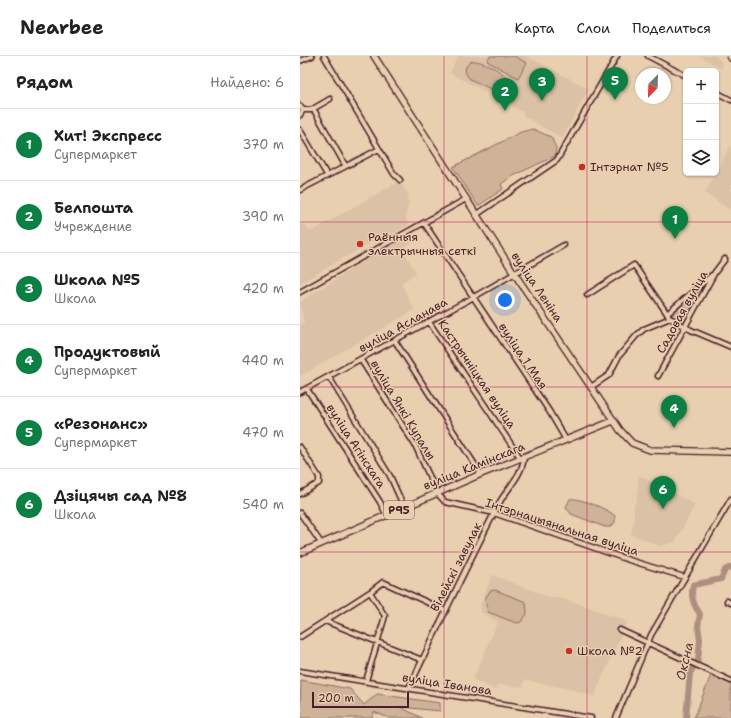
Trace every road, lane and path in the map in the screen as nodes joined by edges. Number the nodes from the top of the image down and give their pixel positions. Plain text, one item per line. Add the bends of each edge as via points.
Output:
1 (312, 56) edge
2 (324, 56) edge
3 (374, 56) edge
4 (617, 56) edge
5 (648, 56) edge
6 (300, 61) edge
7 (683, 74) edge
8 (719, 94) edge
9 (330, 99) dead end
10 (731, 100) edge
11 (300, 106) edge
12 (311, 110) junction
13 (301, 112) edge
14 (300, 130) edge
15 (379, 149) junction
16 (346, 165) junction
17 (327, 175) junction
18 (400, 180) dead end
19 (300, 190) edge
20 (466, 199) junction
21 (476, 215) junction
22 (424, 223) junction
23 (564, 244) dead end
24 (725, 259) dead end
25 (715, 272) junction
26 (514, 273) junction
27 (300, 292) edge
28 (587, 295) dead end
29 (472, 298) junction
30 (667, 314) junction
31 (670, 318) junction
32 (429, 322) junction
33 (685, 327) junction
34 (396, 341) junction
35 (731, 347) edge
36 (361, 360) junction
37 (658, 376) dead end
38 (329, 378) junction
39 (591, 387) junction
40 (307, 389) junction
41 (300, 392) edge
42 (613, 421) junction
43 (566, 440) junction
44 (300, 447) edge
45 (731, 452) edge
46 (522, 458) junction
47 (481, 474) junction
48 (437, 493) junction
49 (300, 494) edge
50 (731, 499) edge
51 (404, 507) junction
52 (300, 513) edge
53 (494, 513) junction
54 (387, 516) junction
55 (321, 543) junction
56 (300, 553) edge
57 (684, 577) junction
58 (370, 592) junction
59 (444, 610) junction
60 (324, 621) junction
61 (620, 630) dead end
62 (300, 637) edge
63 (378, 642) junction
64 (648, 642) junction
65 (422, 660) junction
66 (300, 670) edge
67 (366, 681) junction
68 (731, 681) edge
69 (409, 688) junction
70 (591, 718) edge
71 (616, 718) edge

1 - 6 street
2 - 15 street
3 - 20 main road, вуліца Леніна
4 - 21 street via 557,160
5 - 7 street
8 - 10 street
9 - 12 street
11 - 13 street
12 - 13 street
12 - 16 street via 314,110
14 - 17 street
15 - 16 street
15 - 18 street
16 - 17 street
17 - 19 street
20 - 21 main road, вуліца Леніна
20 - 22 street
21 - 26 main road, вуліца Леніна
22 - 27 street
22 - 29 street, вуліца 1 Мая
23 - 26 street, вуліца Асланава
24 - 25 street, Садовая вуліца
25 - 30 street
25 - 33 street, Садовая вуліца
26 - 29 street, вуліца Асланава
26 - 39 main road, вуліца Леніна
28 - 30 street via 634,265
29 - 32 street, вуліца Асланава
29 - 43 street, вуліца 1 Мая
30 - 31 street
31 - 33 street
31 - 39 street, Садовая вуліца via 644,329 637,335 619,356 609,375
32 - 34 street, вуліца Асланава
32 - 46 street, Кастрычніцкая вуліца
33 - 35 street
33 - 37 street, Садовая вуліца
34 - 36 street, вуліца Асланава
34 - 47 street
36 - 38 street, вуліца Асланава
36 - 48 street, вуліца Янкі Купалы via 415,445
38 - 40 street, вуліца Асланава
38 - 51 street, вуліца Агінскага via 390,476
39 - 42 main road, вуліца Леніна
40 - 41 street, вуліца Асланава
40 - 54 street, вуліца Агінскага
42 - 43 main road, вуліца Камінскага / Р95
42 - 45 main road, вуліца Леніна via 632,443 650,450
43 - 46 main road, вуліца Камінскага / Р95
44 - 49 street via 319,477 319,483
46 - 47 main road, вуліца Камінскага / Р95
46 - 53 street, Вілейскі завулак via 522,467
47 - 48 main road, вуліца Камінскага / Р95
48 - 51 main road, вуліца Камінскага / Р95
48 - 53 street, Інтэрнацыянальная вуліца via 445,502
50 - 57 street
51 - 54 main road, вуліца Камінскага / Р95
52 - 55 street
53 - 57 street, Інтэрнацыянальная вуліца
53 - 59 street, Вілейскі завулак
54 - 55 main road, вуліца Камінскага / Р95
55 - 56 main road, вуліца Камінскага / Р95
57 - 64 street
58 - 59 street via 384,582
58 - 60 street
58 - 63 street via 385,616
59 - 65 street, Вілейскі завулак
60 - 62 street
60 - 63 street
61 - 64 street
63 - 65 street
63 - 67 street
64 - 68 street
64 - 71 street
65 - 69 street, Вілейскі завулак
66 - 67 street, вуліца Іванова
67 - 69 street, вуліца Іванова
69 - 70 street, вуліца Іванова

